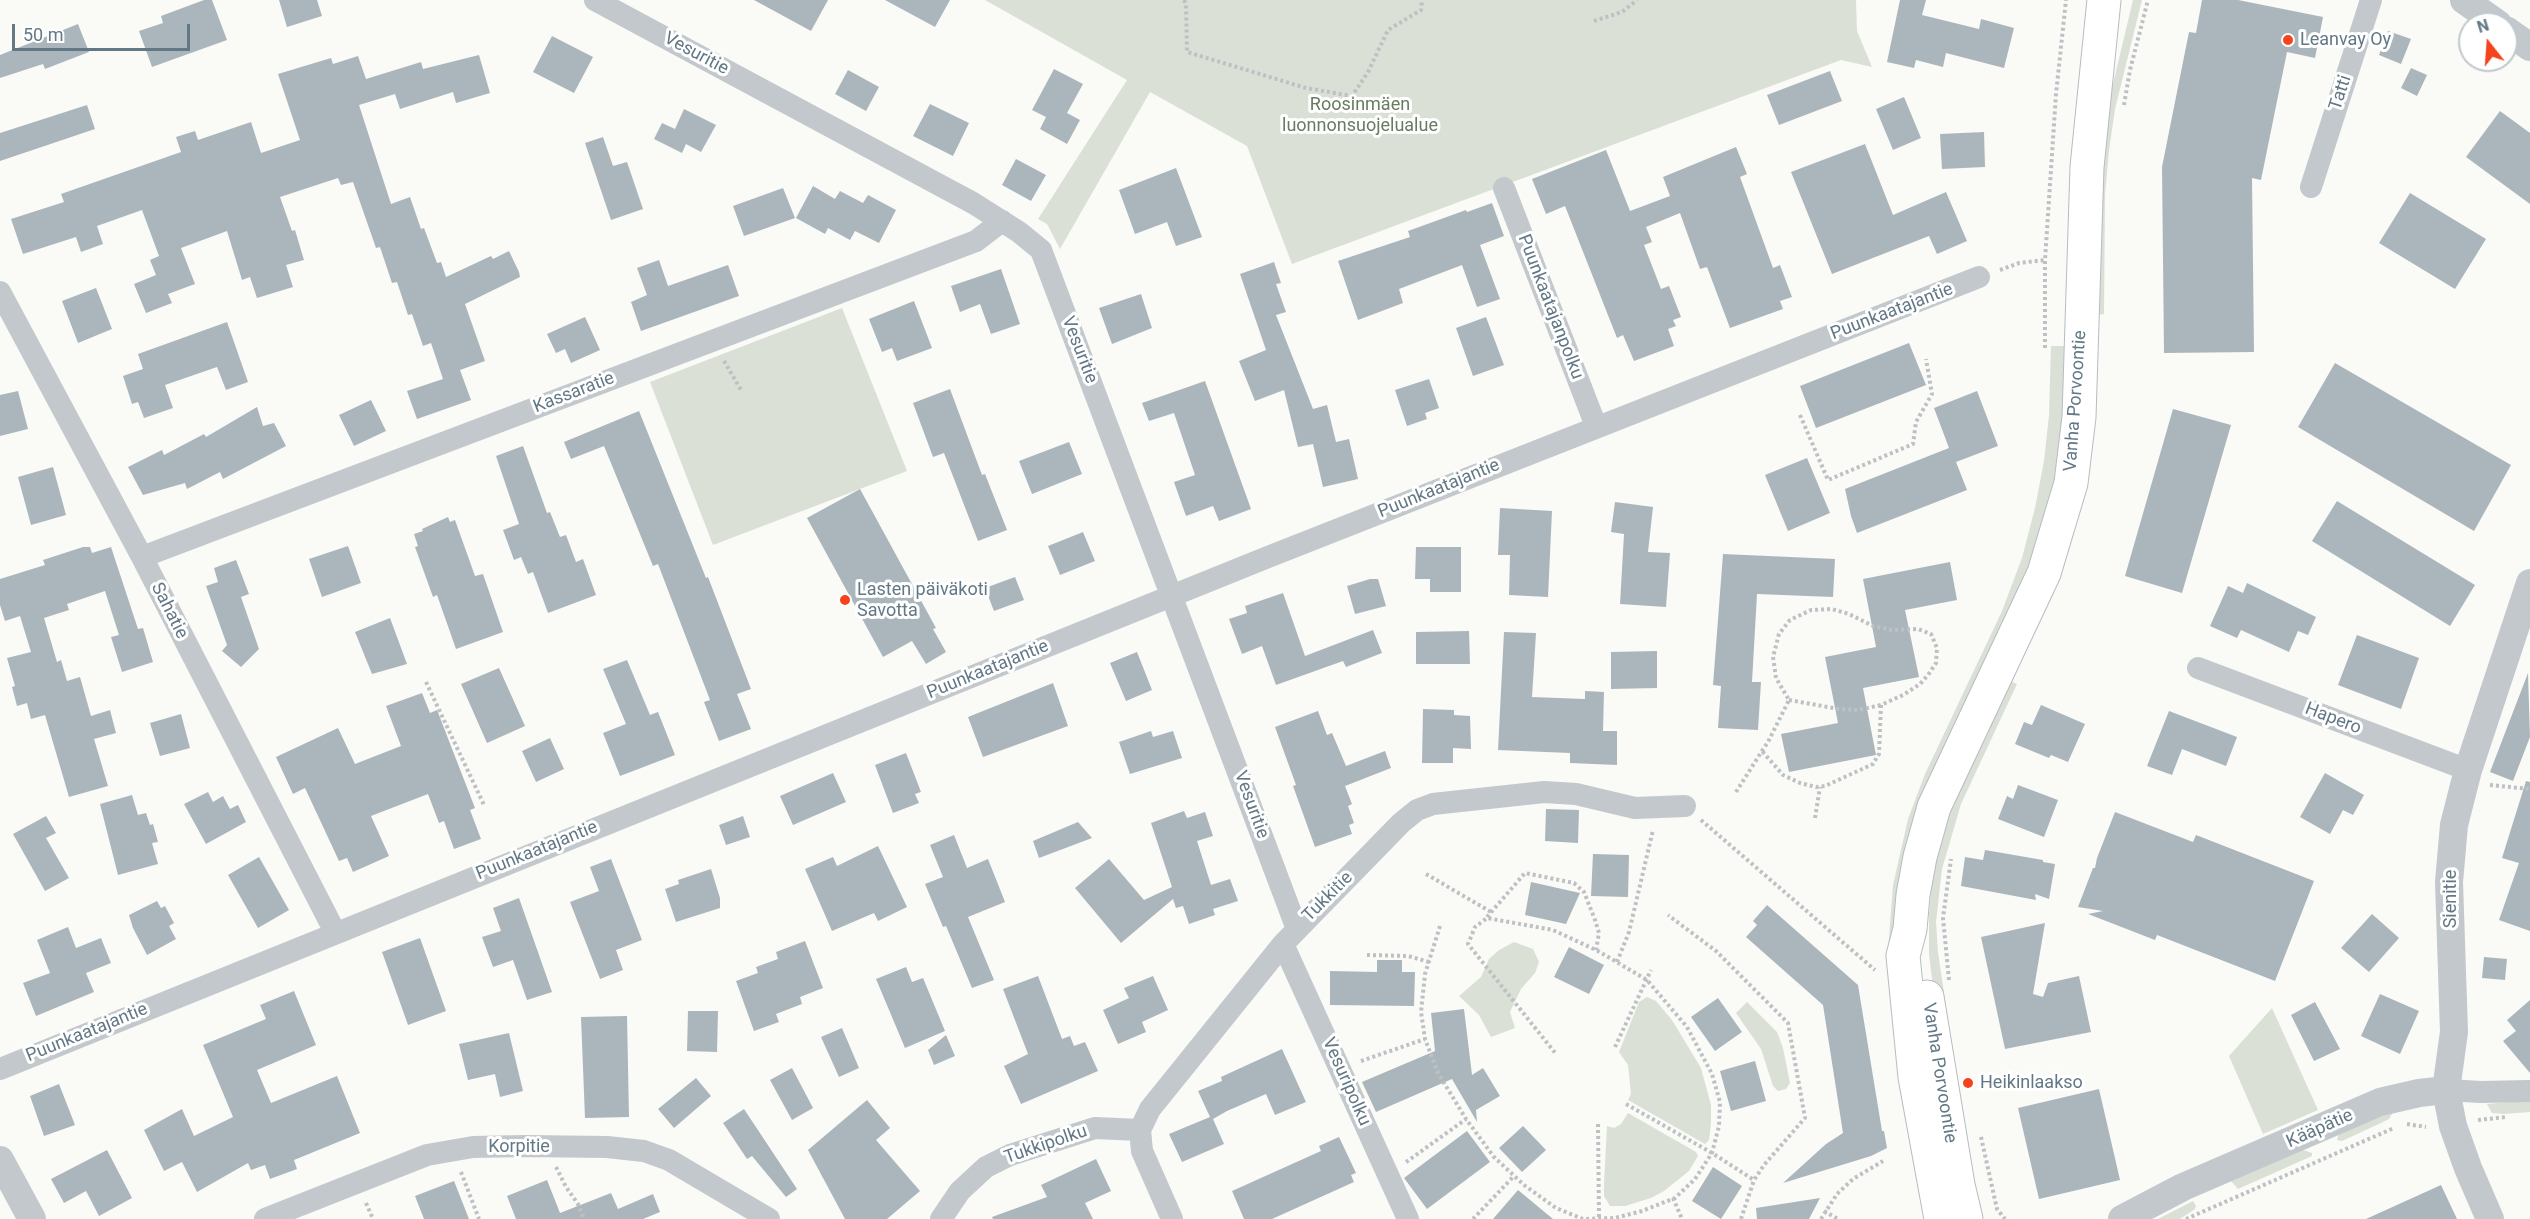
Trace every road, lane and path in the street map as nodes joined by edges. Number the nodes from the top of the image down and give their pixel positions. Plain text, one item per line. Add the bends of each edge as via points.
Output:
1 (595, 0) edge
2 (1184, 0) edge
3 (1422, 0) edge
4 (1637, 0) edge
5 (2066, 0) edge
6 (2104, 0) edge
7 (2125, 0) edge
8 (2371, 0) edge
9 (2464, 0) edge
10 (2481, 12) edge
11 (1594, 21) dead end
12 (2099, 59) junction
13 (2311, 187) dead end
14 (1504, 188) dead end
15 (1002, 222) junction
16 (2045, 260) junction
17 (1979, 278) joint
18 (0, 292) edge
19 (707, 343) junction
20 (2045, 348) dead end
21 (1926, 359) dead end
22 (741, 390) dead end
23 (1800, 416) dead end
24 (1596, 426) junction
25 (142, 557) junction
26 (2530, 583) edge
27 (1173, 595) junction
28 (2198, 668) dead end
29 (426, 682) dead end
30 (1790, 700) junction
31 (1881, 705) junction
32 (1762, 752) junction
33 (2476, 777) junction
34 (1820, 786) junction
35 (2530, 789) edge
36 (1736, 792) dead end
37 (484, 805) dead end
38 (1685, 806) joint
39 (1659, 807) junction
40 (1815, 818) dead end
41 (1426, 874) dead end
42 (1491, 912) junction
43 (1668, 915) dead end
44 (1487, 918) junction
45 (1440, 926) dead end
46 (1910, 929) junction
47 (336, 932) junction
48 (1290, 937) junction
49 (1596, 950) junction
50 (1367, 955) dead end
51 (1429, 962) junction
52 (1617, 962) junction
53 (1651, 970) dead end
54 (1878, 972) dead end
55 (1647, 980) junction
56 (1425, 1039) junction
57 (1615, 1047) dead end
58 (1556, 1054) dead end
59 (1340, 1068) junction
60 (0, 1069) edge
61 (2446, 1090) junction
62 (2530, 1091) edge
63 (1626, 1104) dead end
64 (2517, 1116) dead end
65 (1466, 1119) junction
66 (1598, 1124) dead end
67 (2453, 1126) junction
68 (1140, 1130) junction
69 (548, 1147) junction
70 (452, 1150) junction
71 (1712, 1154) junction
72 (0, 1160) edge
73 (1883, 1161) dead end
74 (1388, 1175) junction
75 (1514, 1176) junction
76 (1754, 1180) junction
77 (1673, 1198) junction
78 (366, 1203) dead end
79 (1824, 1211) junction
80 (1599, 1218) edge
81 (32, 1219) edge
82 (265, 1219) edge
83 (373, 1219) edge
84 (479, 1219) edge
85 (584, 1219) edge
86 (769, 1219) edge
87 (941, 1219) edge
88 (1172, 1219) edge
89 (1408, 1219) edge
90 (1473, 1219) edge
91 (1682, 1219) edge
92 (1741, 1219) edge
93 (1821, 1219) edge
94 (1838, 1219) edge
95 (1941, 1219) edge
96 (1966, 1219) edge
97 (2122, 1219) edge
98 (2186, 1219) edge
99 (2490, 1219) edge

1 - 15 street, Vesuritie
2 - 3 path via 1186,52 1306,88 1352,96 1388,30 1421,10
4 - 11 path via 1623,12
5 - 16 path
6 - 12 main road, Vanha Porvoontie
7 - 12 main road, Vanha Porvoontie
8 - 13 street, Tatti
9 - 10 street
12 - 46 main road, Vanha Porvoontie via 2087,167 2079,417 2071,483 2044,573 1934,807 1920,856
14 - 24 street, Puunkaatajanpolku
15 - 19 street, Kassaratie via 975,242
15 - 27 street, Vesuritie via 1041,250
16 - 17 path via 2019,263
16 - 20 path
17 - 24 street, Puunkaatajantie
18 - 25 street, Sahatie
19 - 22 path via 721,356
19 - 25 street, Kassaratie
21 - 23 path via 1932,394 1916,422 1913,444 1828,480
24 - 27 street, Puunkaatajantie
25 - 47 street, Sahatie
26 - 33 street, Sienitie
27 - 47 street, Puunkaatajantie
27 - 48 street, Vesuritie
28 - 33 street, Hapero
29 - 37 path
30 - 31 path via 1839,709
30 - 31 path via 1776,678 1773,657 1779,634 1790,620 1811,610 1832,609 1873,626 1918,629 1930,634 1937,648 1936,663 1928,675 1903,695
30 - 32 path
31 - 34 path via 1879,754 1874,764
32 - 34 path via 1783,775
32 - 36 path
33 - 35 path via 2499,787
33 - 61 street, Sienitie via 2454,825 2449,882 2454,1032
34 - 40 path
38 - 39 street, Tukkitie
38 - 54 path
39 - 48 street, Tukkitie via 1635,808 1575,794 1544,792 1425,807 1401,823
39 - 52 path via 1629,932
41 - 42 path
42 - 44 path
42 - 49 path via 1525,873 1574,883 1584,892 1599,933
43 - 76 path via 1716,951 1788,1023 1805,1118
44 - 49 path via 1553,930
44 - 58 path via 1475,927 1468,944
45 - 51 path
46 - 95 main road, Vanha Porvoontie via 1903,957 1908,1018
46 - 96 main road, Vanha Porvoontie via 1921,956
47 - 60 street, Puunkaatajantie
48 - 59 street, Vesuripolku
48 - 68 street, Tukkitie via 1150,1108
49 - 52 path
50 - 51 path via 1408,956
51 - 56 path via 1421,1012
52 - 55 path
53 - 55 path
55 - 57 path
55 - 71 path via 1687,1028 1713,1074 1720,1102
56 - 59 path
56 - 65 path via 1438,1072
59 - 74 street, Vesuripolku
61 - 62 street, Kääpätie
61 - 67 street, Sienitie
61 - 97 street, Kääpätie via 2380,1102 2183,1187
63 - 71 path
64 - 67 path
65 - 74 path
65 - 75 path via 1494,1157
66 - 80 path
67 - 98 path via 2407,1124 2389,1129
67 - 99 street, Sienitie
68 - 87 street, Tukkipolku via 1095,1128 1010,1155 986,1167 960,1191
68 - 88 street via 1142,1151
69 - 70 street, Korpitie
69 - 85 path
69 - 86 street, Korpitie via 644,1151 669,1160
70 - 82 street, Korpitie via 427,1155
70 - 84 path
71 - 76 path
71 - 77 path via 1695,1179
72 - 81 street
73 - 79 path via 1853,1179
74 - 89 street, Vesuripolku
75 - 80 path via 1556,1208 1583,1219
75 - 90 path
76 - 92 path
77 - 80 path via 1642,1211
77 - 91 path
78 - 83 path
79 - 93 path
79 - 94 path

